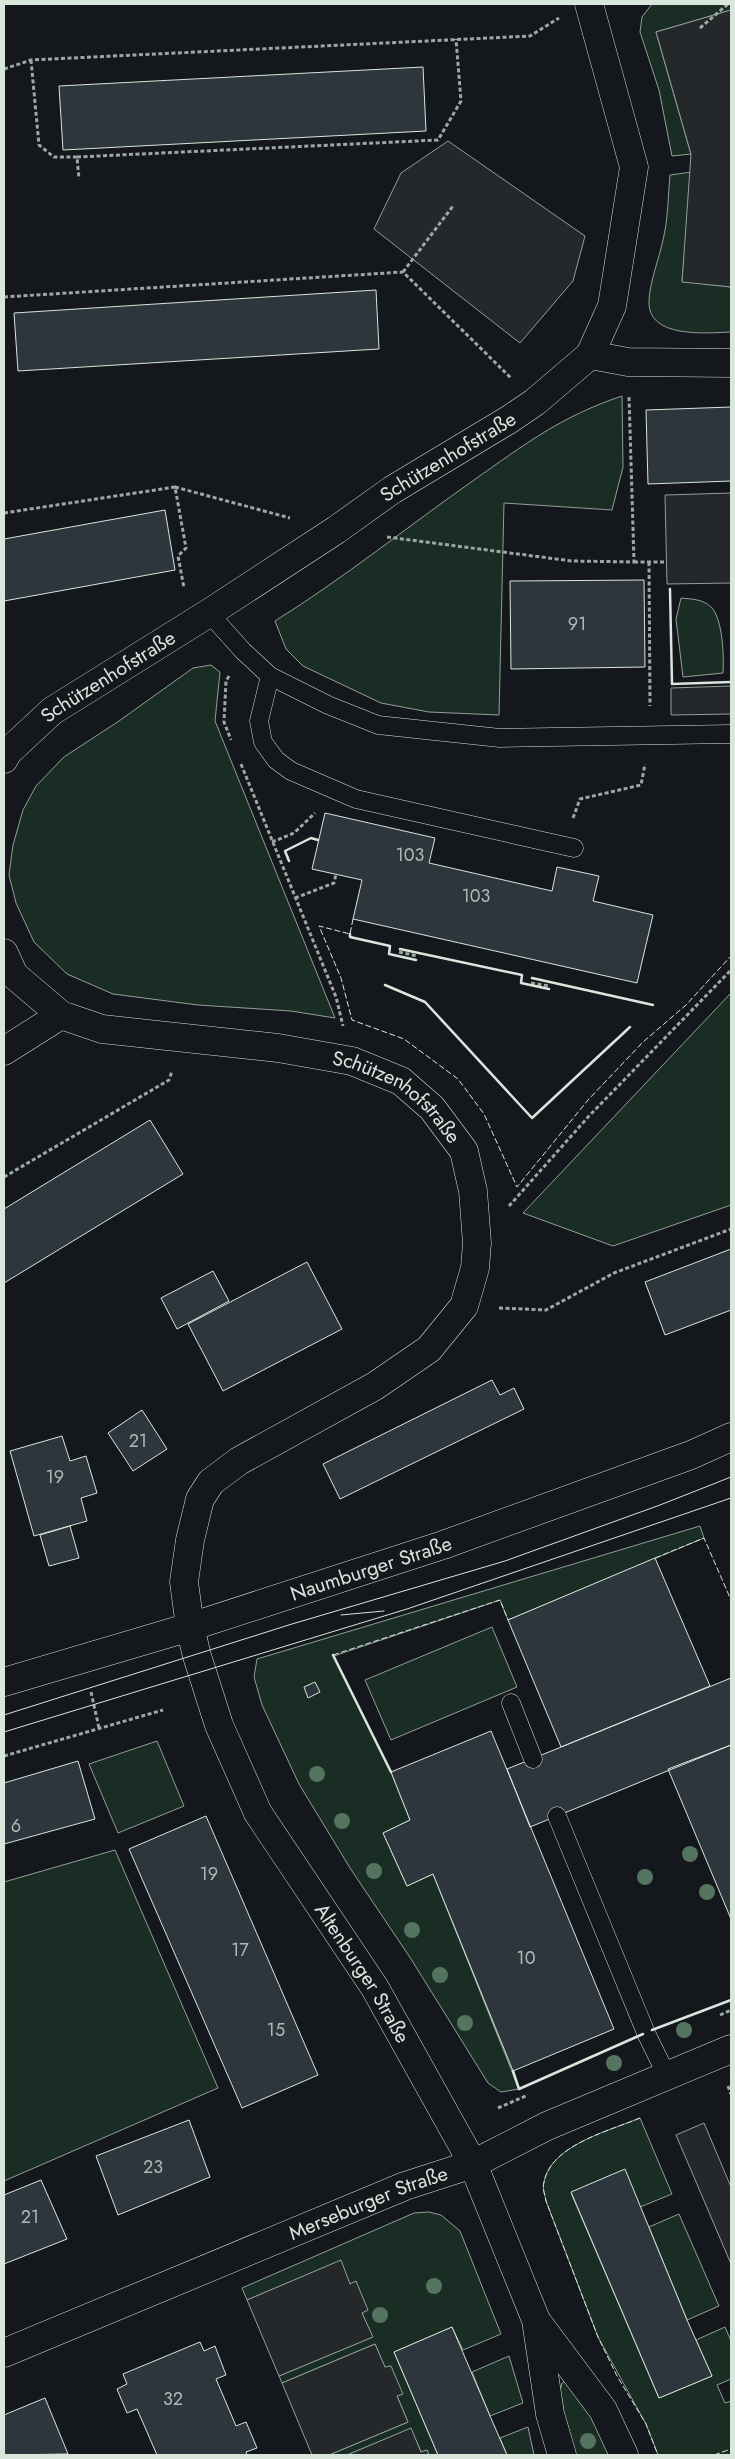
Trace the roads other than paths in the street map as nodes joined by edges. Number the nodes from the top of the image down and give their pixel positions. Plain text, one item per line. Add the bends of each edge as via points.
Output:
1 (589, 4) edge
2 (590, 355) junction
3 (731, 362) edge
4 (203, 616) junction
5 (270, 676) junction
6 (731, 734) edge
7 (5, 753) edge
8 (568, 847) road end
9 (4, 953) edge
10 (61, 1015) junction
11 (4, 1051) edge
12 (731, 1437) edge
13 (190, 1627) junction
14 (4, 1682) edge
15 (511, 1703) dead end
16 (533, 1759) dead end
17 (557, 1816) dead end
18 (731, 2049) edge
19 (667, 2076) junction
20 (473, 2164) junction
21 (536, 2320) junction
22 (4, 2353) edge
23 (562, 2455) edge
24 (624, 2455) edge

1 - 2 street, Schützenhofstraße via 634,167 612,306
2 - 3 street via 628,362
2 - 4 street, Schützenhofstraße via 510,419 392,490
4 - 5 lane
4 - 7 street, Schützenhofstraße via 52,711
5 - 6 lane via 328,705 378,724 500,738
5 - 8 lane via 259,722 263,742 276,760 291,771 356,799
9 - 10 street, Schützenhofstraße via 14,975
10 - 11 street
10 - 13 street, Schützenhofstraße via 102,1030 278,1048 352,1061 401,1081 432,1108 464,1151 475,1210 475,1268 464,1306 428,1349 376,1386 239,1460 211,1482 200,1499 190,1540 184,1582
12 - 13 street, Naumburger Straße via 691,1455 443,1545
13 - 14 street, Naumburger Straße
13 - 20 street, Altenburger Straße via 219,1725 258,1813 375,1988
15 - 16 lane
17 - 19 lane via 646,2033
18 - 19 street, Merseburger Straße
19 - 20 street, Merseburger Straße via 547,2126
20 - 21 street, Altenburger Straße
20 - 22 street, Merseburger Straße via 405,2186
21 - 23 street, Altenburger Straße via 550,2414
21 - 24 street, Altenburger Straße via 603,2410

